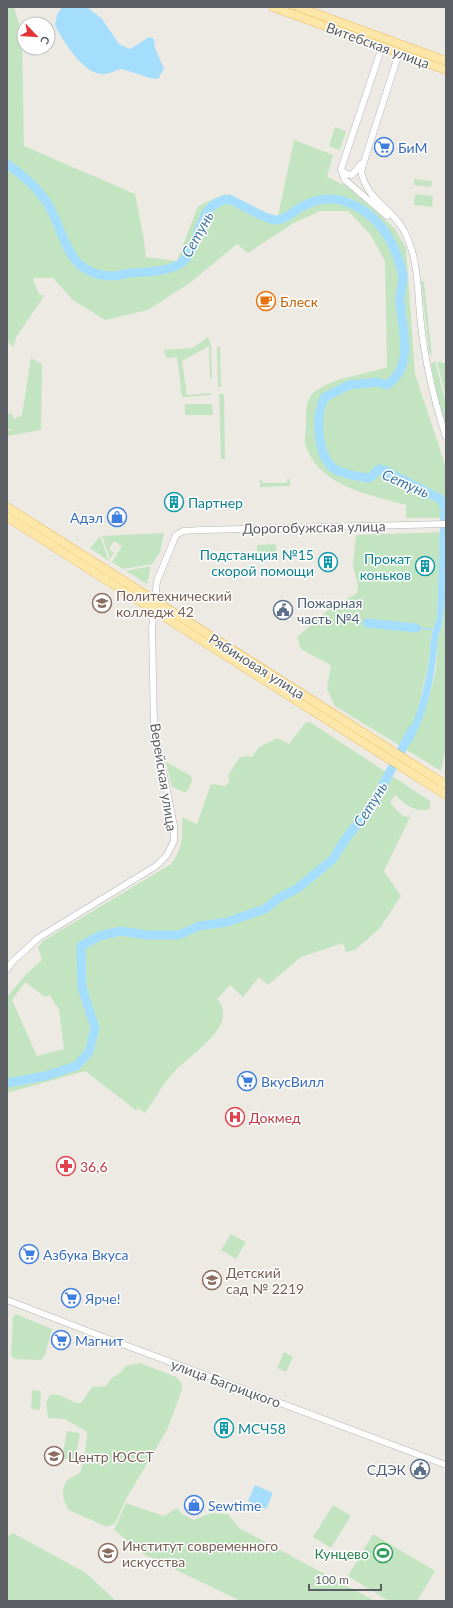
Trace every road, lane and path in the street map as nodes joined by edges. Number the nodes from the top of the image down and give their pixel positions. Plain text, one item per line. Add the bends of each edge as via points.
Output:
1 (273, 7) edge
2 (281, 7) edge
3 (298, 7) edge
4 (311, 20) junction
5 (382, 46) junction
6 (399, 53) junction
7 (446, 60) edge
8 (446, 70) edge
9 (362, 162) junction
10 (341, 170) junction
11 (408, 241) junction
12 (446, 437) edge
13 (7, 507) edge
14 (7, 517) edge
15 (446, 524) edge
16 (182, 531) joint
17 (154, 605) junction
18 (409, 767) junction
19 (446, 785) edge
20 (446, 795) edge
21 (7, 969) edge
22 (7, 1300) edge
23 (446, 1465) edge

1 - 4 main road
2 - 4 main road
3 - 7 main road, Витебская улица
4 - 5 main road, Витебская улица
5 - 6 main road, Витебская улица
5 - 10 street
6 - 8 main road, Витебская улица
6 - 9 street
9 - 10 street via 352,174 346,174
9 - 11 street via 361,171 366,189 404,229
10 - 11 street via 345,180 394,223
11 - 12 street via 415,261 427,364 436,408
13 - 17 main road, Рябиновая улица
14 - 17 main road, Рябиновая улица
15 - 16 street, Дорогобужская улица
16 - 17 street, Верейская улица via 176,535 162,567 157,581
17 - 18 main road, Рябиновая улица
17 - 21 street, Верейская улица via 154,725 172,813 174,841 167,855 156,866 38,938
18 - 19 main road, Рябиновая улица
18 - 20 main road, Рябиновая улица
22 - 23 street, улица Багрицкого

